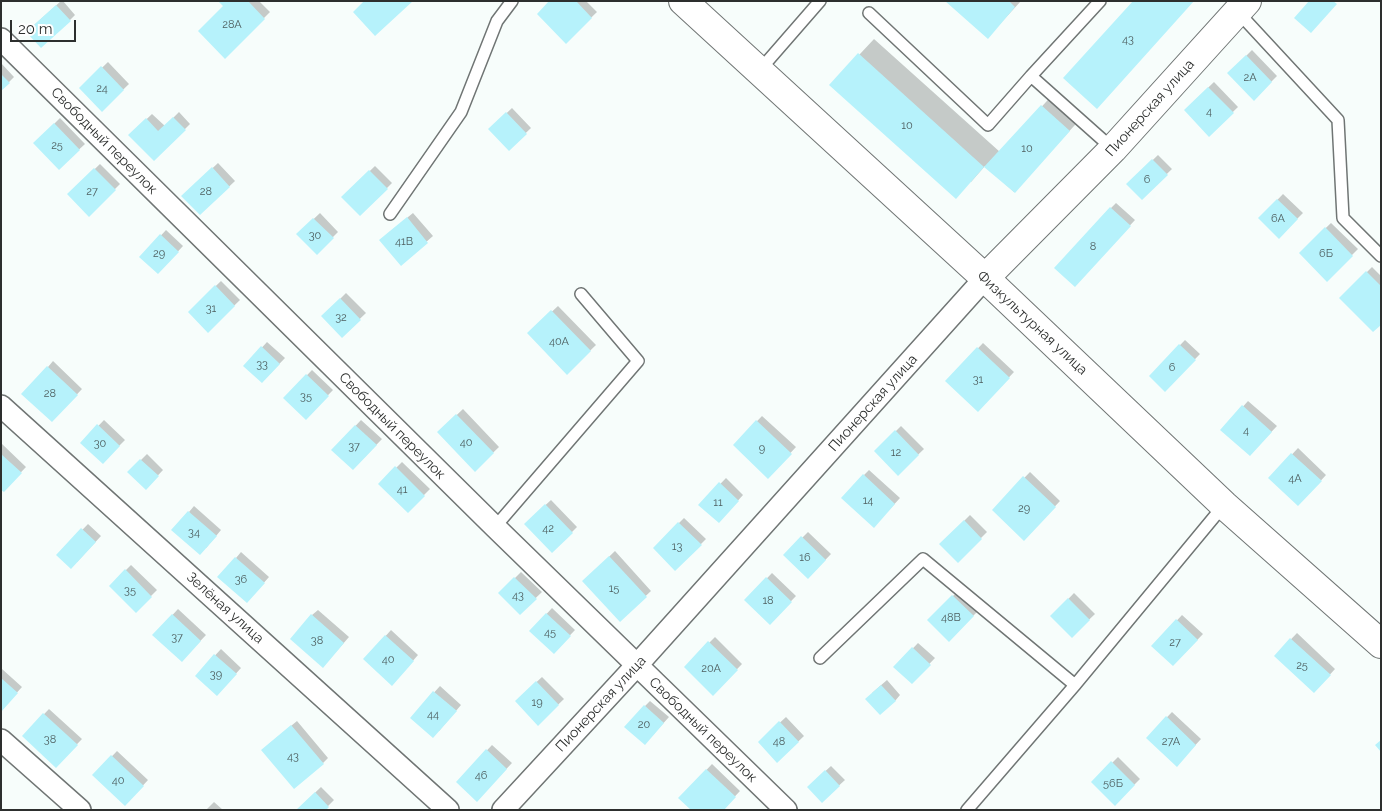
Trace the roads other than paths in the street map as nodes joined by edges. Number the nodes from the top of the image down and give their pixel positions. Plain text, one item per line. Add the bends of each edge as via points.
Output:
1 (512, 1) edge
2 (683, 1) edge
3 (820, 1) edge
4 (1100, 1) edge
5 (1242, 6) edge
6 (869, 13) dead end
7 (1, 39) edge
8 (759, 71) junction
9 (1031, 76) junction
10 (1113, 150) junction
11 (390, 214) dead end
12 (1381, 256) edge
13 (985, 278) junction
14 (581, 294) dead end
15 (1, 406) edge
16 (1224, 505) junction
17 (495, 527) junction
18 (1381, 644) edge
19 (820, 658) dead end
20 (637, 665) junction
21 (1075, 685) junction
22 (1, 740) edge
23 (80, 810) edge
24 (448, 810) edge
25 (504, 810) edge
26 (786, 810) edge
27 (967, 810) edge

1 - 11 lane via 497,20 460,112
2 - 8 street, Физкультурная улица
3 - 8 lane
4 - 9 lane
5 - 10 street, Пионерская улица
5 - 12 lane via 1338,120 1343,218
6 - 9 lane via 988,125
7 - 17 street, Свободный переулок
8 - 13 street, Физкультурная улица
9 - 10 lane
10 - 13 street, Пионерская улица
13 - 16 street, Физкультурная улица
13 - 20 street, Пионерская улица
14 - 17 lane via 638,362
15 - 24 street, Зелёная улица
16 - 18 street, Физкультурная улица
16 - 21 lane
17 - 20 street, Свободный переулок
19 - 21 lane via 923,558
20 - 25 street, Пионерская улица
20 - 26 street, Свободный переулок
21 - 27 lane
22 - 23 street

